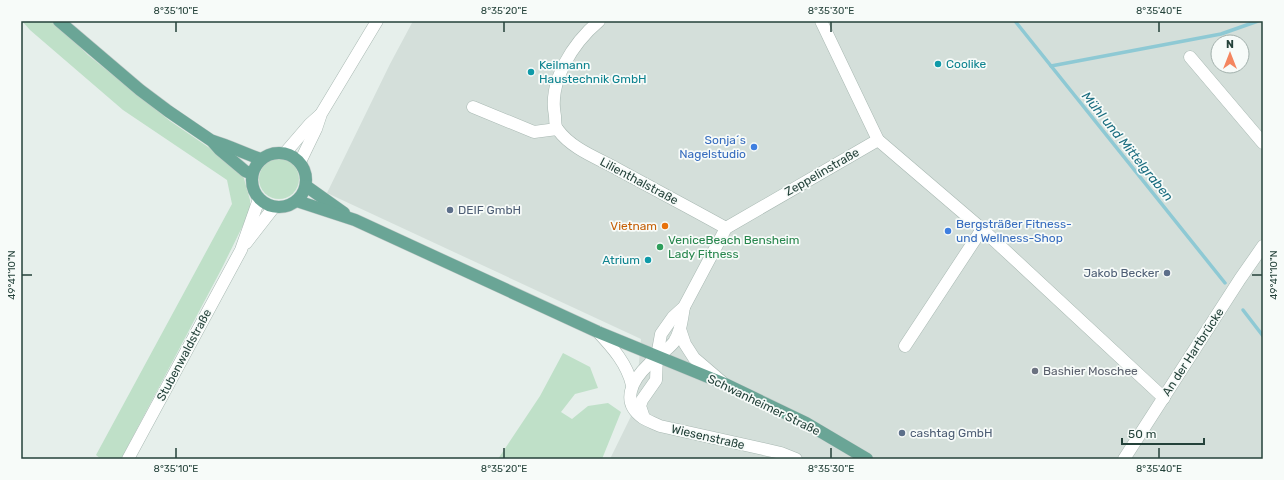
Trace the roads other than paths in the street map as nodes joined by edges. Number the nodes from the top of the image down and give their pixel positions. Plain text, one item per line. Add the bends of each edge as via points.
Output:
1 (59, 21) edge
2 (377, 21) edge
3 (599, 21) edge
4 (821, 21) edge
5 (1190, 57) dead end
6 (473, 107) dead end
7 (321, 114) junction
8 (557, 129) junction
9 (878, 140) junction
10 (212, 141) junction
11 (1263, 143) edge
12 (285, 153) junction
13 (261, 159) junction
14 (300, 162) junction
15 (252, 174) junction
16 (306, 186) junction
17 (258, 199) junction
18 (297, 201) junction
19 (274, 207) junction
20 (355, 220) junction
21 (726, 228) junction
22 (982, 229) junction
23 (1263, 246) edge
24 (241, 250) junction
25 (684, 307) junction
26 (680, 329) junction
27 (598, 332) junction
28 (906, 346) dead end
29 (657, 356) junction
30 (725, 384) junction
31 (632, 385) junction
32 (1164, 398) junction
33 (644, 418) junction
34 (128, 459) edge
35 (796, 459) edge
36 (867, 459) edge
37 (1124, 459) edge

1 - 10 main road via 140,90
2 - 7 street
3 - 8 street via 577,44 562,68 554,89 553,105
4 - 9 street
5 - 11 street
6 - 8 street via 534,132
7 - 12 street
7 - 14 street
8 - 21 street, Lilienthalstraße via 576,148
9 - 21 street, Zeppelinstraße
9 - 22 street
10 - 13 main road via 226,144
10 - 15 main road via 244,171
12 - 13 main road via 268,155
12 - 14 main road
13 - 15 main road
14 - 16 main road via 304,169
15 - 17 main road via 252,183
16 - 18 main road
16 - 20 main road
17 - 19 main road
17 - 24 street, Stubenwaldstraße
18 - 19 main road via 290,205
18 - 20 main road
19 - 24 street, Stubenwaldstraße
20 - 27 main road, Schwanheimer Straße
21 - 25 street
22 - 28 street
22 - 32 street
23 - 32 street, An der Hartbrücke
24 - 34 street, Stubenwaldstraße
25 - 26 street
25 - 29 street via 661,334
26 - 29 street via 674,342
26 - 30 street via 685,344 694,358
27 - 29 main road, Schwanheimer Straße
27 - 31 street, Wiesenstraße via 620,357
29 - 30 main road, Schwanheimer Straße
29 - 31 street
29 - 33 street via 656,380 640,406
30 - 36 main road, Schwanheimer Straße via 806,423
31 - 33 street, Wiesenstraße via 631,405
32 - 37 street, An der Hartbrücke
33 - 35 street, Wiesenstraße via 660,426 781,453

